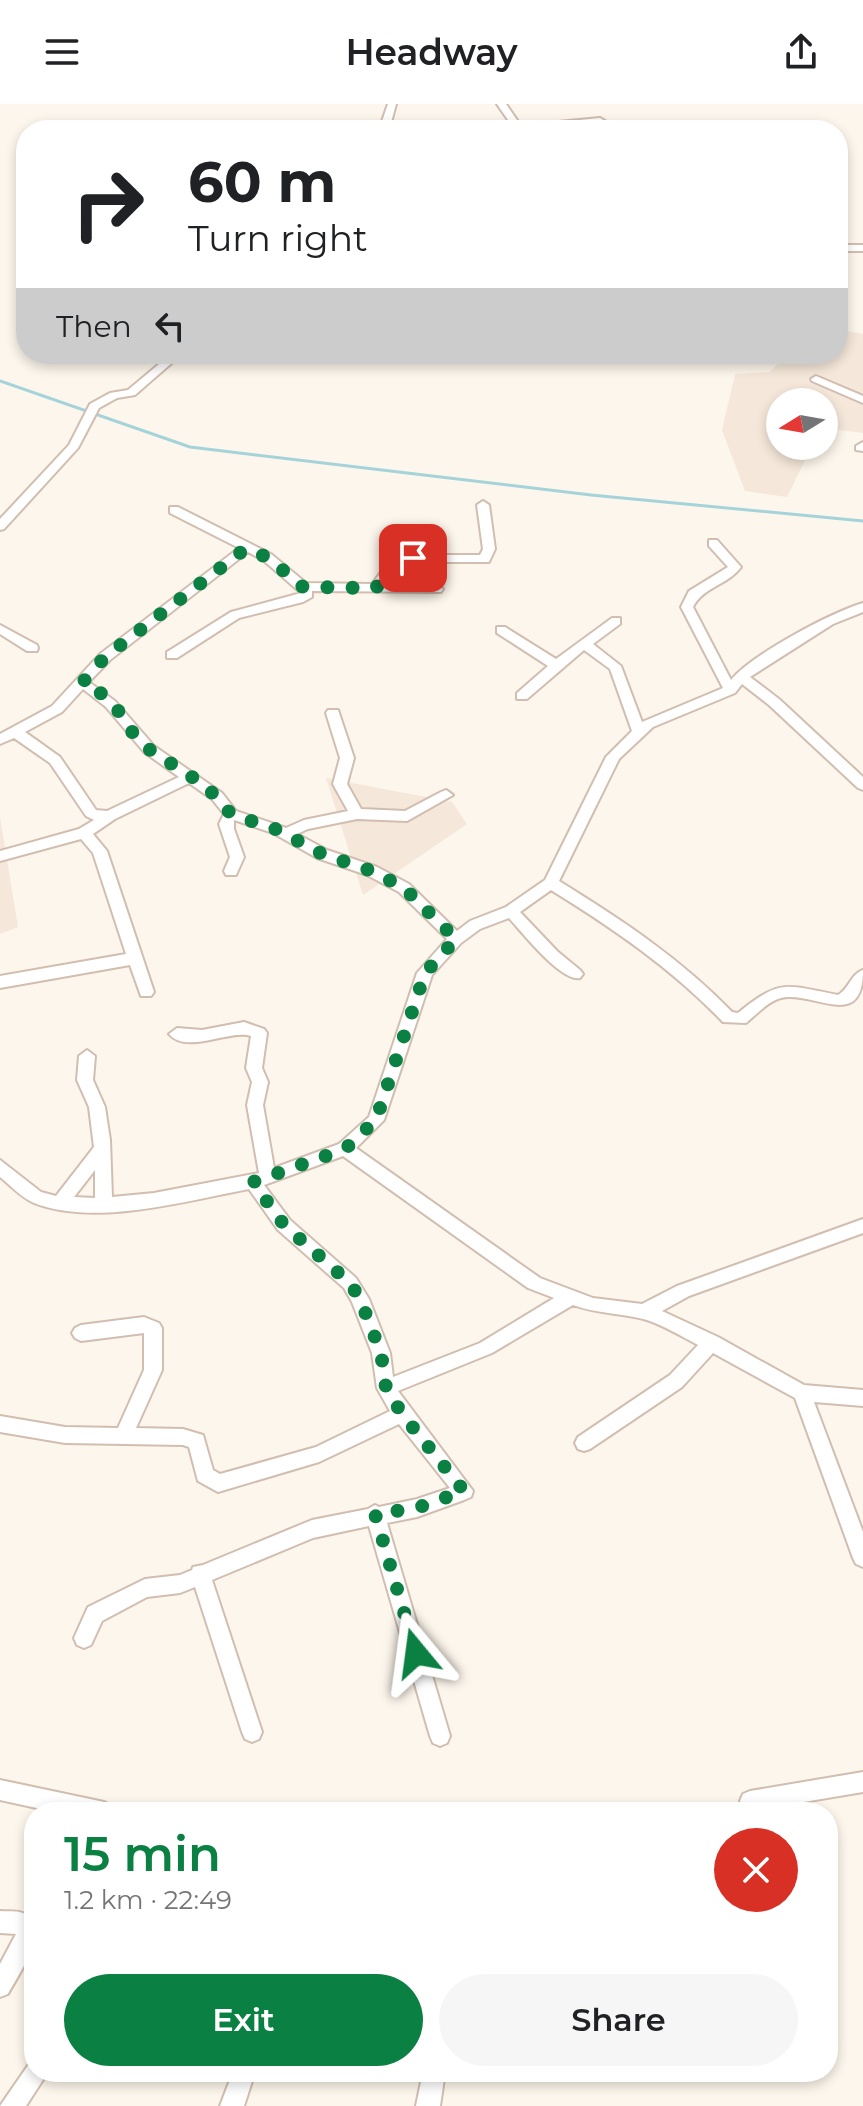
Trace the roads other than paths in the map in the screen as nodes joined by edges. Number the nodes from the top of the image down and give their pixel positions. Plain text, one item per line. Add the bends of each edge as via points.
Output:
1 (165, 364) edge
2 (816, 379) dead end
3 (863, 400) edge
4 (483, 505) dead end
5 (174, 510) dead end
6 (0, 526) edge
7 (713, 543) dead end
8 (245, 549) junction
9 (303, 587) junction
10 (376, 588) junction
11 (437, 589) dead end
12 (863, 607) edge
13 (616, 621) dead end
14 (0, 629) edge
15 (501, 630) dead end
16 (585, 645) junction
17 (32, 648) dead end
18 (172, 655) dead end
19 (556, 665) junction
20 (741, 677) junction
21 (82, 683) junction
22 (730, 690) junction
23 (522, 696) dead end
24 (333, 713) dead end
25 (14, 731) junction
26 (639, 732) junction
27 (0, 740) edge
28 (190, 777) junction
29 (863, 785) edge
30 (446, 795) dead end
31 (231, 814) junction
32 (357, 814) junction
33 (110, 816) junction
34 (84, 833) junction
35 (285, 834) junction
36 (0, 856) edge
37 (231, 871) dead end
38 (551, 883) junction
39 (511, 911) junction
40 (456, 939) junction
41 (137, 958) junction
42 (575, 974) dead end
43 (863, 976) edge
44 (0, 982) edge
45 (146, 992) dead end
46 (177, 1034) dead end
47 (87, 1056) dead end
48 (103, 1148) junction
49 (345, 1149) junction
50 (0, 1167) edge
51 (261, 1180) junction
52 (59, 1204) junction
53 (103, 1205) junction
54 (863, 1226) edge
55 (571, 1297) junction
56 (644, 1312) junction
57 (81, 1333) dead end
58 (712, 1342) junction
59 (386, 1388) junction
60 (802, 1393) junction
61 (863, 1398) edge
62 (402, 1414) junction
63 (0, 1424) edge
64 (124, 1435) junction
65 (584, 1443) dead end
66 (375, 1514) junction
67 (863, 1558) edge
68 (200, 1573) junction
69 (84, 1638) dead end
70 (252, 1732) dead end
71 (440, 1736) dead end
72 (863, 1782) edge
73 (0, 1790) edge
74 (750, 1801) dead end
75 (57, 1802) edge
76 (0, 1922) edge
77 (24, 1927) edge
78 (24, 1944) edge
79 (0, 1986) edge
80 (30, 2082) edge
81 (240, 2082) edge
82 (432, 2082) edge
83 (12, 2106) edge
84 (232, 2106) edge
85 (428, 2106) edge

1 - 6 street via 131,393 94,406 74,446
2 - 3 street
4 - 10 street via 489,549 485,559 398,558
5 - 8 street
7 - 22 street via 735,567 693,594 687,607
8 - 9 street via 267,557
8 - 21 street via 105,657
9 - 10 street
9 - 18 street via 308,594 299,599 235,615
10 - 11 street
12 - 20 street via 829,621
13 - 16 street
14 - 17 street
15 - 19 street
16 - 19 street
16 - 26 street via 615,666
19 - 23 street
20 - 22 street
20 - 29 street
21 - 25 street via 57,709
21 - 28 street via 115,706 147,748
22 - 26 street
24 - 32 street via 347,758 340,784
25 - 27 street
25 - 33 street via 55,760 91,813
26 - 38 street via 613,757
28 - 31 street
28 - 33 street
30 - 32 street via 407,816
31 - 35 street
31 - 37 street via 225,827 237,857
32 - 35 street
33 - 34 street
34 - 36 street
34 - 41 street via 100,851
35 - 40 street via 404,888
38 - 39 street
38 - 43 street via 678,966 728,1018 741,1019 769,996 788,991 839,1001
39 - 40 street
39 - 42 street
40 - 49 street via 425,973 376,1120
41 - 44 street
41 - 45 street
46 - 51 street via 202,1036 244,1028 259,1033 254,1068 260,1082 255,1105
47 - 48 street via 85,1080 92,1090
48 - 52 street
48 - 53 street
49 - 51 street
49 - 55 street via 499,1261 534,1283
50 - 52 street via 36,1197
51 - 53 street
51 - 59 street via 284,1225 350,1283 360,1299 381,1353
52 - 53 street
54 - 56 street via 683,1291
55 - 56 street
55 - 59 street via 486,1348
56 - 58 street
57 - 64 street via 153,1328 153,1370
58 - 60 street
58 - 65 street via 676,1381
59 - 62 street
60 - 61 street
60 - 67 street
62 - 64 street via 319,1454 218,1483 205,1475 197,1441
62 - 66 street via 464,1491 417,1508
63 - 64 street via 65,1435
66 - 68 street via 312,1529
66 - 71 street
68 - 69 street via 180,1584 145,1588 102,1609
68 - 70 street
72 - 74 street
73 - 75 street
76 - 77 street
78 - 79 street
80 - 83 street
81 - 84 street
82 - 85 street

